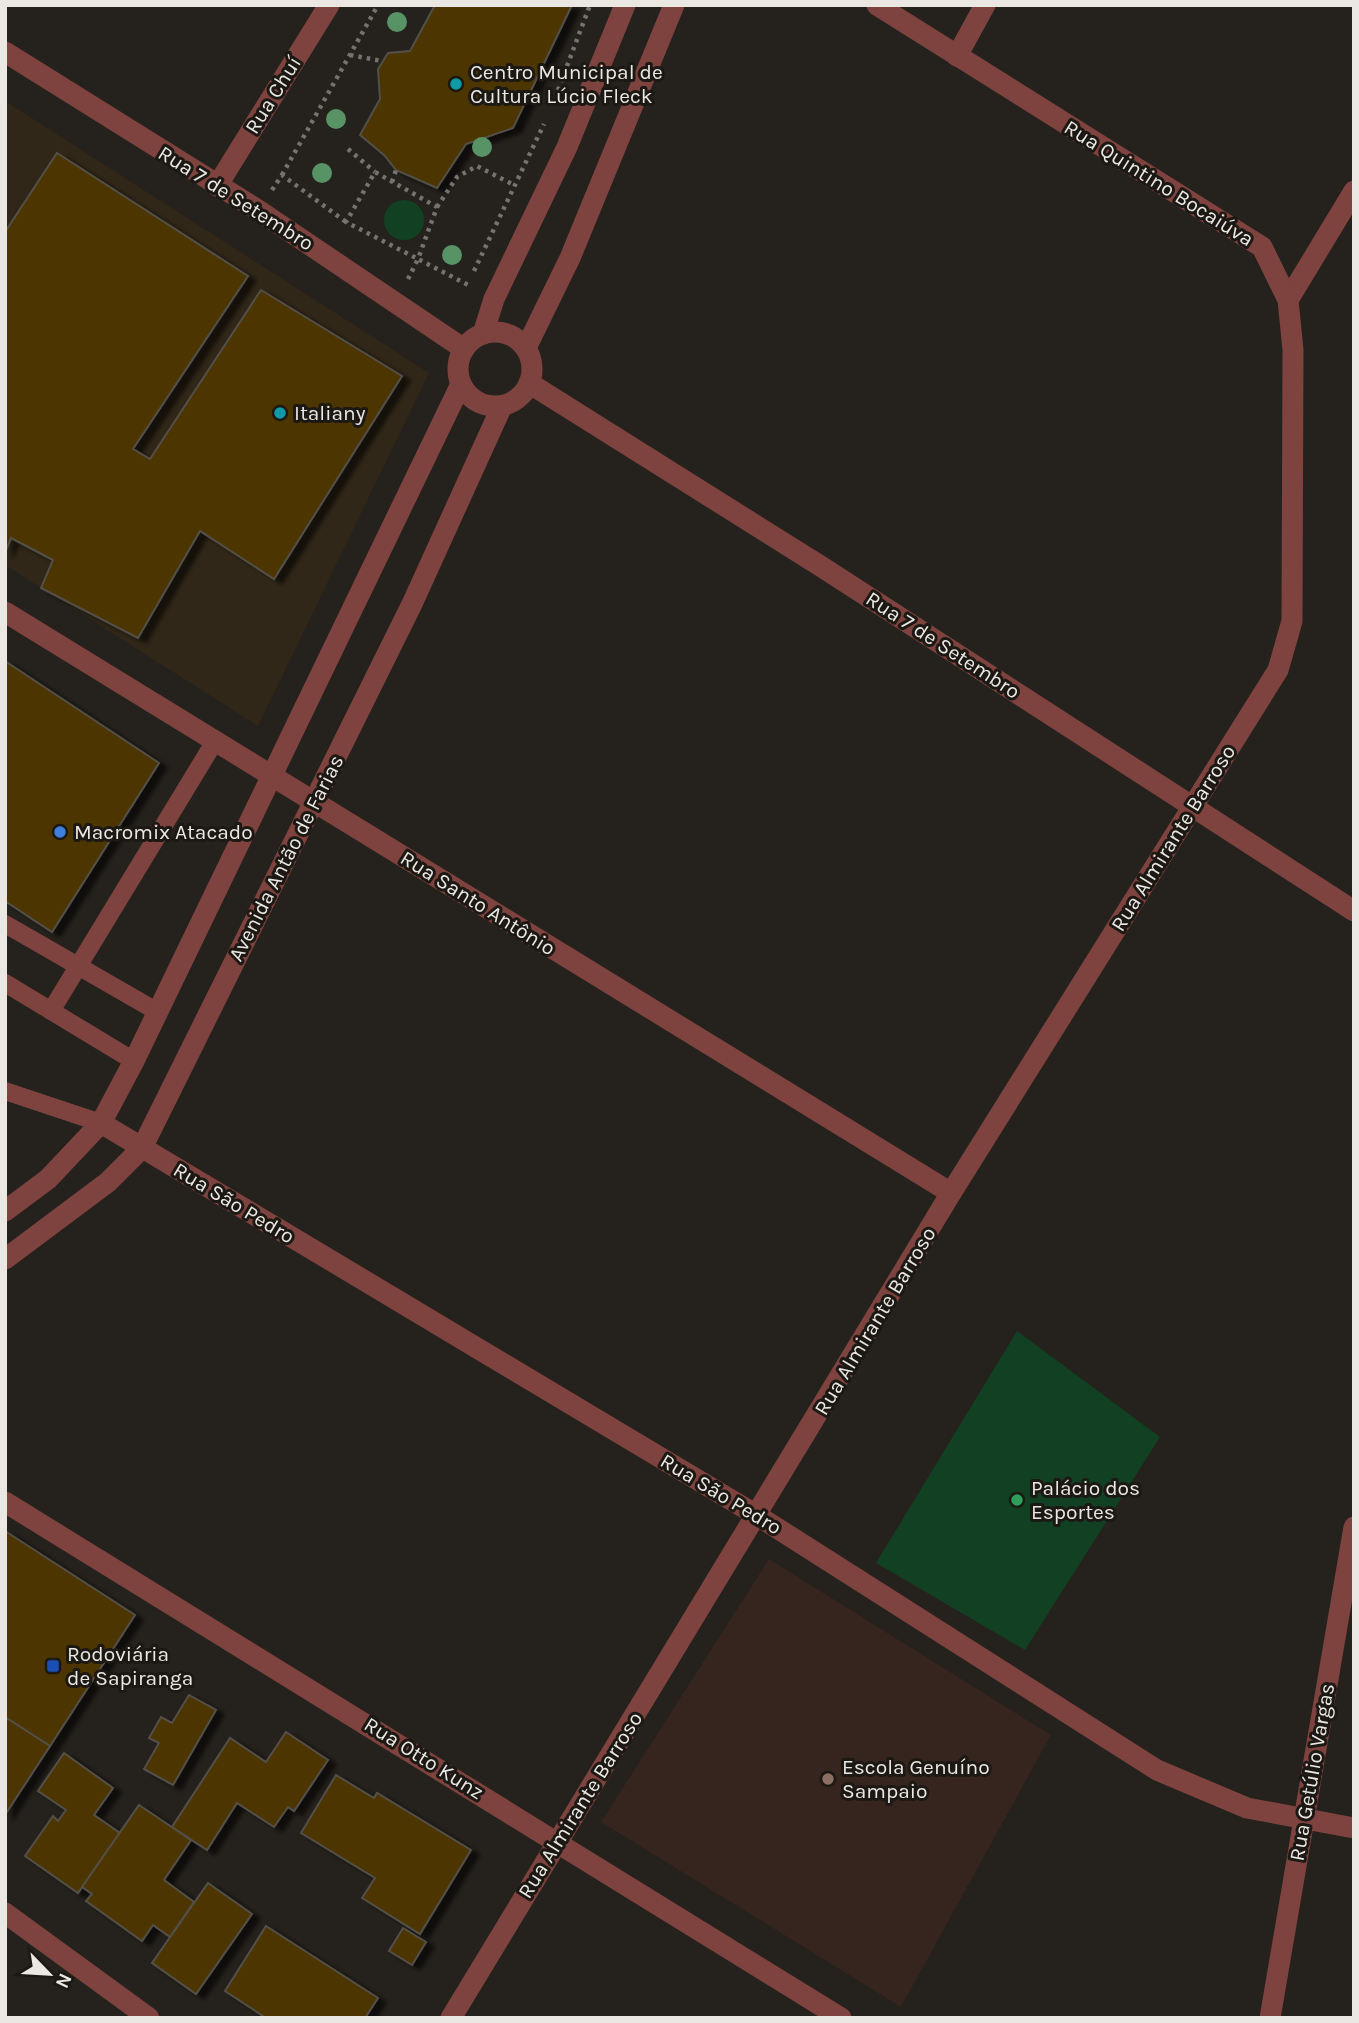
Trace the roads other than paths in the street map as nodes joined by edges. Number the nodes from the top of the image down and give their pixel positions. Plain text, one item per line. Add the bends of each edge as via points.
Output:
1 (329, 5) edge
2 (625, 5) edge
3 (674, 5) edge
4 (877, 5) edge
5 (985, 5) edge
6 (5, 52) edge
7 (957, 55) junction
8 (217, 186) junction
9 (1354, 191) edge
10 (1288, 300) junction
11 (483, 334) junction
12 (464, 348) junction
13 (526, 348) junction
14 (529, 383) junction
15 (461, 384) junction
16 (502, 405) junction
17 (5, 612) edge
18 (1292, 621) joint
19 (215, 741) junction
20 (272, 774) junction
21 (315, 802) junction
22 (1192, 808) junction
23 (1354, 911) edge
24 (5, 924) edge
25 (77, 967) junction
26 (5, 983) edge
27 (51, 1011) junction
28 (158, 1012) junction
29 (134, 1061) junction
30 (5, 1091) edge
31 (101, 1123) junction
32 (142, 1148) junction
33 (951, 1193) junction
34 (5, 1210) edge
35 (5, 1259) edge
36 (5, 1502) edge
37 (758, 1516) junction
38 (1354, 1527) edge
39 (1305, 1820) junction
40 (1354, 1828) edge
41 (557, 1840) junction
42 (5, 1913) edge
43 (149, 2018) edge
44 (451, 2018) edge
45 (841, 2018) edge
46 (1270, 2018) edge

1 - 8 street, Rua Chuí
2 - 11 street via 567,147 494,299
3 - 13 street via 570,258
4 - 7 street, Rua Quintino Bocaiúva
5 - 7 street
6 - 8 street, Rua 7 de Setembro
7 - 10 street, Rua Quintino Bocaiúva via 1262,247
8 - 12 street, Rua 7 de Setembro
9 - 10 street
10 - 18 street, Rua Quintino Bocaiúva via 1293,350
11 - 12 street
11 - 13 street via 507,334
12 - 15 street via 459,360
13 - 14 street via 531,359
14 - 16 street via 523,394
14 - 22 street, Rua 7 de Setembro
15 - 16 street via 478,402
15 - 20 street
16 - 21 street, Avenida Antão de Farias
17 - 19 street, Rua Santo Antônio
18 - 22 street, Rua Almirante Barroso via 1278,670
19 - 20 street, Rua Santo Antônio
19 - 25 lane
20 - 21 street, Rua Santo Antônio
20 - 28 street
21 - 32 street, Avenida Antão de Farias
21 - 33 street, Rua Santo Antônio
22 - 23 street, Rua 7 de Setembro
22 - 33 street, Rua Almirante Barroso
24 - 25 lane
25 - 27 lane
25 - 28 lane
26 - 27 lane
27 - 29 lane
28 - 29 street
29 - 31 street
30 - 31 lane
31 - 32 street, Rua São Pedro
31 - 34 street via 48,1179
32 - 35 street, Avenida Antão de Farias via 108,1182
32 - 37 street, Rua São Pedro
33 - 37 street, Rua Almirante Barroso
36 - 41 street, Rua Otto Kunz
37 - 39 street, Rua São Pedro via 1157,1770 1247,1808
37 - 41 street, Rua Almirante Barroso
38 - 39 street, Rua Getúlio Vargas
39 - 40 street, Rua São Pedro
39 - 46 street, Rua Getúlio Vargas
41 - 44 street, Rua Almirante Barroso
41 - 45 street, Rua Otto Kunz
42 - 43 street

